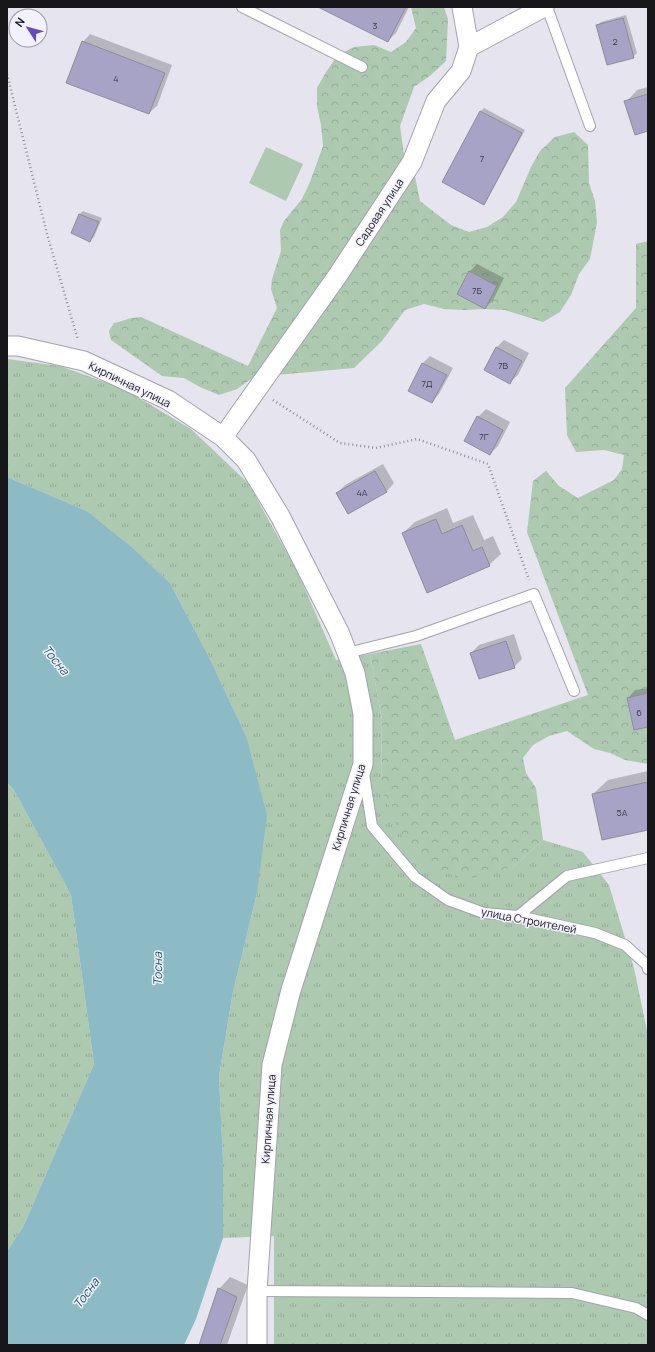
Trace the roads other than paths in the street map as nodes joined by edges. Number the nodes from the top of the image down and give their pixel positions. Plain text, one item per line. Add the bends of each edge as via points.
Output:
1 (462, 7) edge
2 (545, 7) edge
3 (245, 8) edge
4 (469, 47) junction
5 (362, 67) dead end
6 (590, 126) dead end
7 (7, 346) edge
8 (223, 437) junction
9 (347, 653) junction
10 (574, 691) dead end
11 (363, 764) junction
12 (648, 858) edge
13 (518, 916) junction
14 (648, 970) edge
15 (257, 1291) junction
16 (648, 1316) edge
17 (257, 1345) edge

1 - 4 street
2 - 4 street
2 - 6 lane
3 - 5 lane
4 - 8 street, Садовая улица via 461,71 436,101 412,162 338,275
7 - 8 street, Кирпичная улица via 18,346 84,361 168,400
8 - 9 street, Кирпичная улица via 246,460 280,516 339,632
9 - 10 lane via 416,636 534,594
9 - 11 street, Кирпичная улица via 355,673 363,714
11 - 13 lane, улица Строителей via 372,826 415,877 448,900 484,913
11 - 15 street, Кирпичная улица via 291,990 272,1065
12 - 13 lane via 567,876
13 - 14 lane, улица Строителей via 595,933 625,945 647,965
15 - 16 lane via 572,1293 636,1308
15 - 17 street, Кирпичная улица

